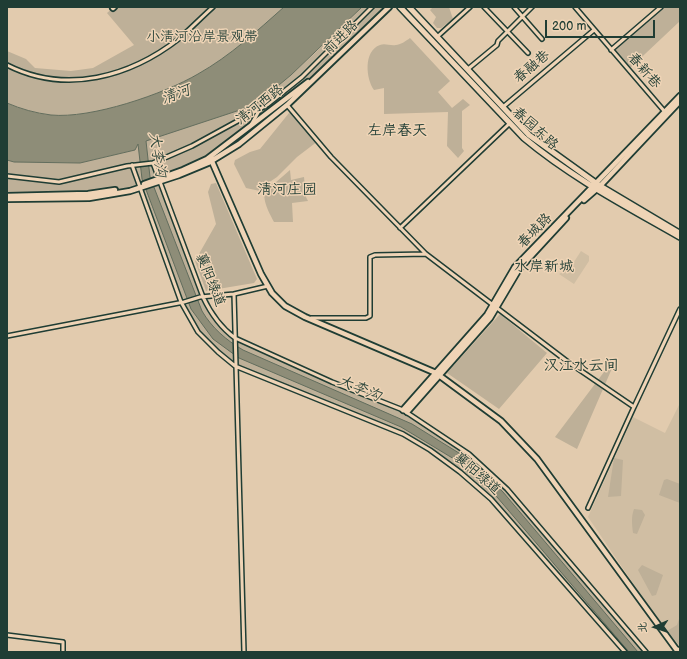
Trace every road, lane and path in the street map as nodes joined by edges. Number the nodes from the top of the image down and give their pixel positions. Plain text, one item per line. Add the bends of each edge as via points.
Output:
1 (213, 7) edge
2 (372, 7) edge
3 (389, 7) edge
4 (400, 7) edge
5 (409, 7) edge
6 (470, 7) edge
7 (484, 7) edge
8 (514, 7) edge
9 (532, 7) edge
10 (575, 7) edge
11 (661, 7) edge
12 (522, 17) junction
13 (594, 30) junction
14 (507, 32) junction
15 (437, 37) junction
16 (542, 39) dead end
17 (611, 50) junction
18 (528, 53) dead end
19 (7, 65) edge
20 (327, 68) junction
21 (468, 69) junction
22 (680, 96) edge
23 (680, 101) edge
24 (287, 104) junction
25 (503, 107) junction
26 (260, 109) junction
27 (665, 112) junction
28 (510, 123) junction
29 (248, 128) junction
30 (209, 159) junction
31 (152, 163) junction
32 (133, 165) junction
33 (7, 176) edge
34 (158, 181) junction
35 (141, 186) junction
36 (596, 186) junction
37 (7, 196) edge
38 (7, 200) edge
39 (400, 228) junction
40 (680, 233) edge
41 (680, 237) edge
42 (426, 254) junction
43 (268, 286) junction
44 (234, 294) junction
45 (201, 297) junction
46 (181, 302) junction
47 (496, 306) junction
48 (680, 309) edge
49 (308, 318) junction
50 (7, 336) edge
51 (235, 338) junction
52 (235, 366) junction
53 (438, 374) junction
54 (634, 407) junction
55 (405, 411) junction
56 (588, 508) dead end
57 (7, 636) edge
58 (680, 651) edge
59 (63, 652) edge
60 (244, 652) edge
61 (625, 652) edge
62 (646, 652) edge

1 - 19 street via 179,38 140,64 100,78 60,80 25,74
2 - 26 street via 302,76
3 - 20 street, 前进路
4 - 28 main road, 春园东路
5 - 15 main road, 春园东路
6 - 15 street
7 - 14 street
8 - 12 street
9 - 12 street
10 - 13 street, 春新巷
11 - 17 street
12 - 14 street
12 - 16 street
13 - 17 street, 春新巷
13 - 25 street, 春融巷
14 - 18 street
14 - 21 street via 497,45
15 - 21 main road, 春园东路
17 - 27 street, 春新巷
20 - 24 street
20 - 29 street, 清河西路
21 - 25 main road, 春园东路
22 - 27 street, 春城路
23 - 36 street, 春城路
24 - 30 street via 239,144
24 - 39 street via 331,157
25 - 36 main road, 春园东路 via 529,135
26 - 29 street
26 - 31 street via 192,146
27 - 36 street, 春城路
28 - 36 main road, 春园东路 via 538,149
28 - 39 street
29 - 30 street, 清河西路
30 - 34 street
30 - 43 street
31 - 32 street
31 - 34 street, 襄阳绿道
32 - 33 street via 59,182
32 - 35 street, 襄阳绿道
34 - 35 street
34 - 45 street, 襄阳绿道
35 - 37 street via 88,194
35 - 38 street via 89,198
35 - 46 street, 襄阳绿道
36 - 40 main road, 春园东路
36 - 41 main road, 春园东路
36 - 47 street, 春城路 via 515,267
39 - 42 street
42 - 47 street
42 - 49 street via 370,257 370,316
43 - 44 street
43 - 49 street via 285,306
44 - 45 street
44 - 51 street
45 - 46 street
45 - 51 street, 襄阳绿道 via 224,330
46 - 50 street
46 - 52 street, 襄阳绿道 via 198,332
47 - 53 street, 春城路
47 - 54 street via 568,362
48 - 54 street
49 - 53 street
51 - 52 street
51 - 55 street, 襄阳绿道 via 332,382
52 - 60 street
52 - 61 street, 襄阳绿道 via 403,434 430,450 491,499
53 - 55 street, 春城路
53 - 58 street via 500,421 537,460 676,650
54 - 56 street
55 - 62 street, 襄阳绿道 via 469,454 507,489
57 - 59 street via 63,642

